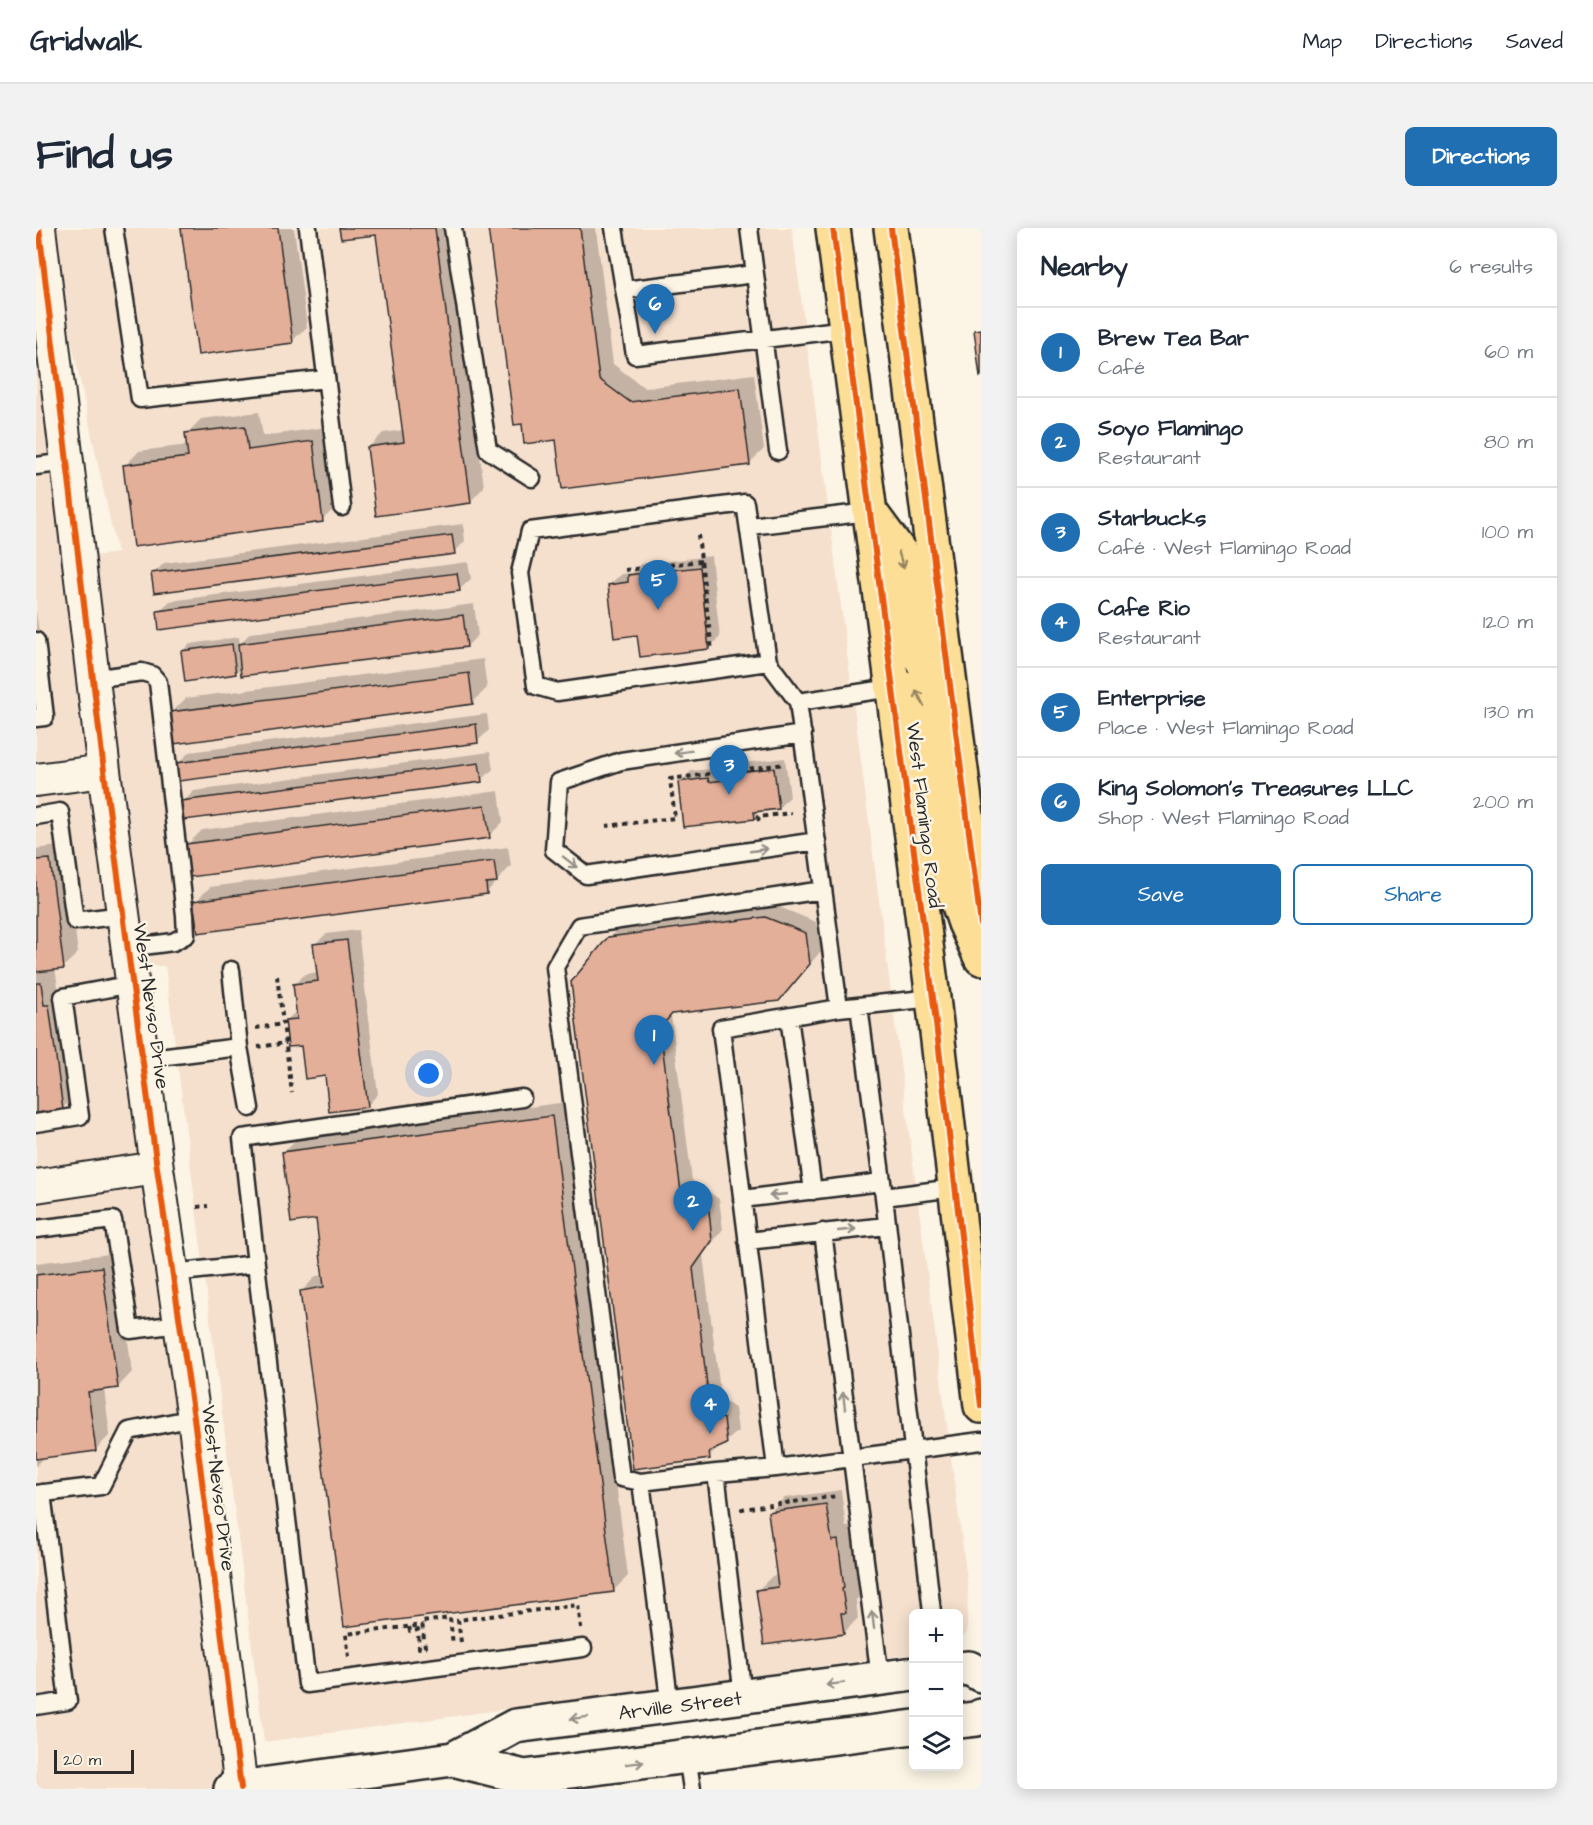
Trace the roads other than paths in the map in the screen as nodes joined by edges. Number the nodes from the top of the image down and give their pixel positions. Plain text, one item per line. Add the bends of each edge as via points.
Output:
1 (114, 228) edge
2 (308, 228) edge
3 (453, 228) edge
4 (614, 228) edge
5 (749, 228) edge
6 (833, 228) edge
7 (891, 228) edge
8 (38, 229) edge
9 (755, 274) junction
10 (624, 290) junction
11 (846, 329) junction
12 (44, 335) edge
13 (765, 339) junction
14 (326, 379) junction
15 (778, 451) dead end
16 (67, 462) junction
17 (36, 466) edge
18 (532, 478) dead end
19 (342, 507) dead end
20 (869, 512) junction
21 (750, 526) junction
22 (36, 641) edge
23 (768, 662) junction
24 (93, 679) junction
25 (948, 679) junction
26 (892, 688) junction
27 (798, 702) junction
28 (36, 718) edge
29 (803, 734) junction
30 (104, 771) junction
31 (36, 780) edge
32 (36, 816) edge
33 (817, 841) junction
34 (823, 890) junction
35 (123, 915) junction
36 (981, 925) edge
37 (128, 948) junction
38 (981, 958) edge
39 (231, 970) dead end
40 (132, 984) junction
41 (933, 998) junction
42 (859, 1006) junction
43 (839, 1008) junction
44 (789, 1017) junction
45 (239, 1047) junction
46 (142, 1059) junction
47 (522, 1098) dead end
48 (249, 1108) dead end
49 (36, 1124) edge
50 (157, 1168) junction
51 (36, 1186) edge
52 (954, 1188) junction
53 (883, 1189) junction
54 (813, 1191) junction
55 (742, 1199) junction
56 (887, 1226) junction
57 (36, 1229) edge
58 (823, 1232) junction
59 (747, 1241) junction
60 (255, 1264) junction
61 (172, 1273) junction
62 (180, 1324) junction
63 (981, 1406) edge
64 (194, 1418) junction
65 (981, 1441) edge
66 (914, 1450) junction
67 (852, 1459) junction
68 (776, 1468) junction
69 (716, 1473) junction
70 (641, 1482) junction
71 (39, 1494) edge
72 (932, 1609) edge
73 (583, 1648) road end
74 (963, 1669) edge
75 (909, 1675) edge
76 (981, 1675) edge
77 (880, 1678) junction
78 (743, 1696) junction
79 (36, 1706) edge
80 (670, 1706) junction
81 (981, 1716) edge
82 (963, 1720) edge
83 (909, 1728) edge
84 (687, 1756) junction
85 (453, 1759) junction
86 (296, 1785) edge
87 (236, 1788) edge
88 (692, 1789) edge

1 - 14 lane via 140,399
2 - 14 lane
3 - 18 lane via 488,450
4 - 10 lane
5 - 9 lane
6 - 11 main road, West Flamingo Road
7 - 25 main road, West Flamingo Road
8 - 12 street, West Nevso Drive
9 - 10 lane
9 - 13 lane
10 - 13 lane via 635,355
11 - 13 lane
11 - 20 main road, West Flamingo Road
12 - 16 street, West Nevso Drive
13 - 15 lane
14 - 19 lane
16 - 17 lane
16 - 24 street, West Nevso Drive
20 - 21 lane
20 -> 25 main road via 902,555 916,648 924,664
20 - 26 main road, West Flamingo Road
21 - 23 lane
21 - 23 lane via 746,503 530,531 520,573 536,686 557,692
22 - 28 lane via 45,717
23 - 27 lane
24 - 30 street, West Nevso Drive
24 - 37 lane via 142,672 158,682 186,935 173,942
25 - 36 main road, West Flamingo Road
26 - 27 lane
38 -> 26 main road via 952,885 921,696 915,690
26 - 41 main road, West Flamingo Road
27 - 29 lane
29 - 33 lane
29 -> 33 lane via 621,761 559,782 554,850 586,875
30 - 31 street
30 - 35 street, West Nevso Drive
32 - 35 lane via 60,812 75,921
33 - 34 lane
34 - 43 lane
34 - 70 lane via 579,926 555,967 621,1478
35 - 37 street, West Nevso Drive
37 - 40 street, West Nevso Drive
39 - 45 lane
40 - 46 street, West Nevso Drive
40 - 49 lane via 63,996 80,1116
41 - 42 lane
41 - 52 main road, West Flamingo Road
42 - 43 lane
42 - 53 lane
43 - 44 lane
44 - 54 lane
44 - 55 lane via 721,1028
45 - 46 lane
45 - 48 lane
46 - 50 street, West Nevso Drive
47 - 60 lane via 242,1138
50 - 51 street
50 - 61 street, West Nevso Drive
52 - 53 lane
52 - 63 main road, West Flamingo Road
53 - 54 lane
53 - 56 lane
54 -> 55 lane
55 - 59 lane
58 -> 56 lane
56 - 66 lane
57 - 62 lane via 112,1220 130,1330
58 - 59 lane
67 -> 58 lane
59 - 68 lane
60 - 61 lane
60 - 73 lane via 307,1684
61 - 62 street, West Nevso Drive
62 - 64 street, West Nevso Drive
64 - 71 lane via 129,1431 101,1485
64 - 87 street, West Nevso Drive
65 - 66 lane
66 - 67 lane
66 - 72 lane
67 - 68 lane
77 -> 67 lane
68 - 69 lane
69 - 70 lane
69 - 78 lane
70 - 80 lane
71 - 79 lane via 68,1701
74 - 76 main road
75 - 77 main road, Arville Street
77 -> 78 main road, Arville Street
78 - 80 main road, Arville Street
80 -> 85 main road, Arville Street via 515,1726
81 - 82 main road
83 - 84 main road, Arville Street
85 -> 84 main road, Arville Street via 524,1777
84 - 88 lane
85 - 86 main road, Arville Street
86 - 87 main road, Arville Street

